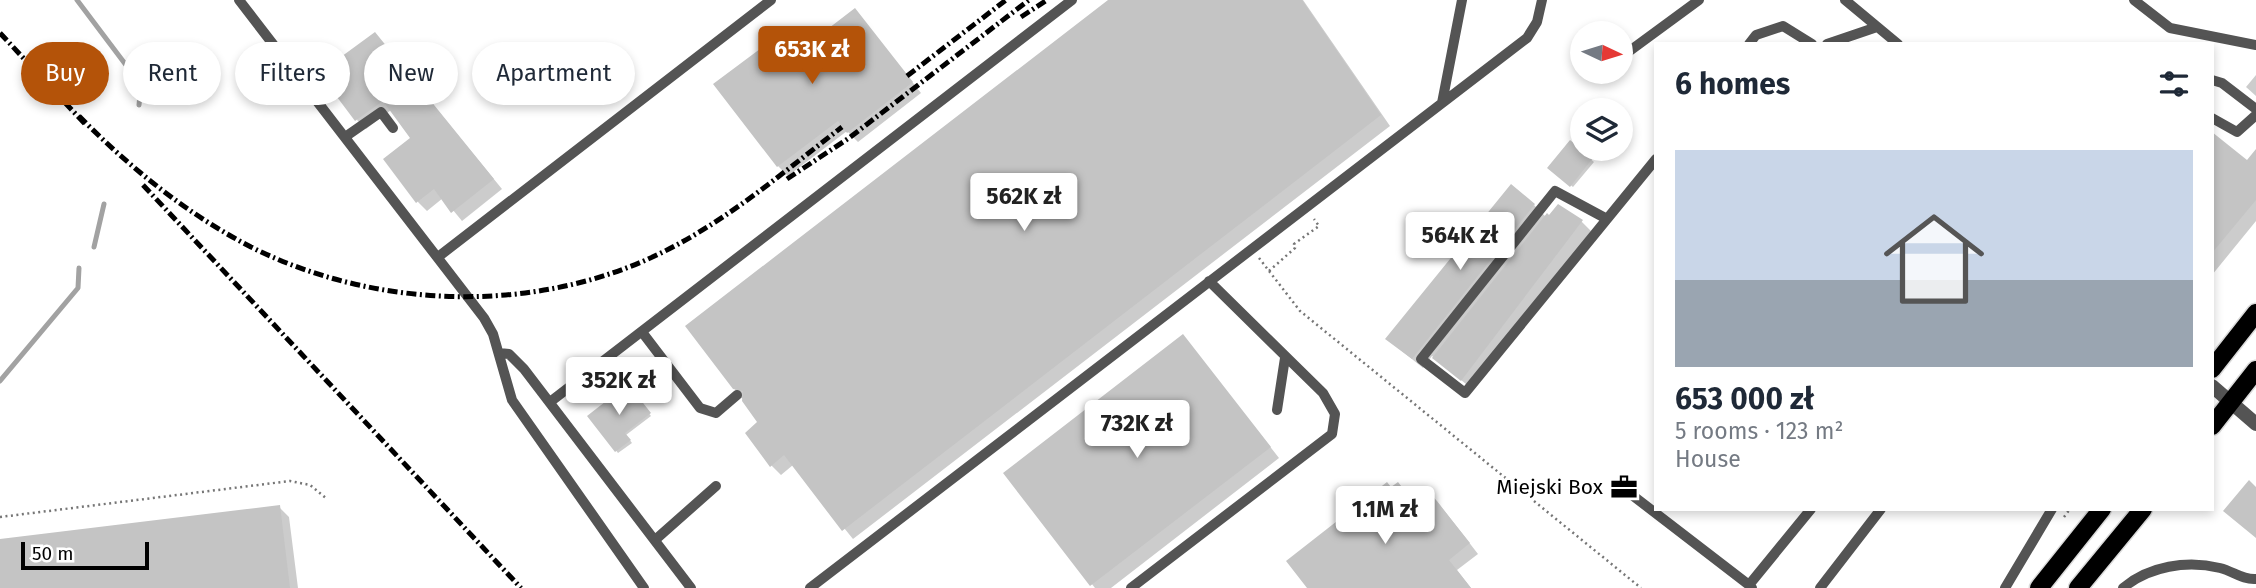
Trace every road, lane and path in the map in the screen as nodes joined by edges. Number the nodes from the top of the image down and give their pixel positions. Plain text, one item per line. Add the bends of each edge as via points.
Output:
1 (239, 0) edge
2 (771, 0) edge
3 (1072, 0) edge
4 (1462, 0) edge
5 (1542, 0) edge
6 (1699, 0) edge
7 (1845, 0) edge
8 (2134, 0) edge
9 (1877, 27) junction
10 (1751, 42) edge
11 (1809, 42) edge
12 (1833, 42) edge
13 (1896, 42) edge
14 (2256, 46) edge
15 (1633, 48) edge
16 (2214, 81) edge
17 (1442, 103) junction
18 (2256, 109) edge
19 (2256, 115) edge
20 (2214, 119) edge
21 (393, 128) dead end
22 (345, 137) junction
23 (1654, 161) edge
24 (1317, 213) dead end
25 (1607, 219) junction
26 (1257, 256) dead end
27 (438, 257) junction
28 (1269, 271) junction
29 (1209, 281) junction
30 (2256, 313) edge
31 (642, 331) junction
32 (499, 353) junction
33 (1284, 358) junction
34 (2214, 366) edge
35 (2256, 370) edge
36 (2214, 388) edge
37 (737, 395) dead end
38 (550, 402) junction
39 (2231, 402) junction
40 (1277, 410) dead end
41 (2214, 423) edge
42 (2256, 424) edge
43 (716, 486) dead end
44 (1632, 495) dead end
45 (327, 499) dead end
46 (1809, 511) edge
47 (1879, 511) edge
48 (2051, 511) edge
49 (2100, 511) edge
50 (2141, 511) edge
51 (0, 517) edge
52 (655, 540) junction
53 (2252, 582) edge
54 (1750, 587) edge
55 (644, 588) edge
56 (691, 588) edge
57 (810, 588) edge
58 (1131, 588) edge
59 (1642, 588) edge
60 (1819, 588) edge
61 (2005, 588) edge
62 (2039, 588) edge
63 (2078, 588) edge
64 (2123, 588) edge

1 - 22 lane
2 - 27 lane
3 - 31 lane
4 - 17 lane
5 - 17 lane via 1527,38
6 - 15 lane
7 - 9 lane
8 - 14 lane via 2170,28
9 - 12 lane
9 - 13 lane
10 - 11 lane via 1756,35 1783,26
16 - 18 lane
17 - 29 lane
19 - 20 lane via 2237,132
21 - 22 lane via 381,112
22 - 27 lane
23 - 25 lane
24 - 28 path via 1313,218 1319,226
25 - 25 lane via 1555,191 1421,359 1465,393
26 - 28 path
27 - 32 lane via 484,318
28 - 59 path via 1300,311
29 - 33 lane
29 - 57 lane
30 - 34 main road
31 - 37 lane via 700,408 716,413
31 - 38 lane
32 - 38 lane via 509,354
32 - 55 lane via 512,400
33 - 40 lane
33 - 58 lane via 1323,393 1335,414 1332,434
35 - 39 main road
36 - 39 street
38 - 52 lane
39 - 41 main road
39 - 42 street
43 - 52 lane
44 - 54 lane
45 - 51 path via 310,485 290,481
46 - 54 lane
47 - 60 lane
48 - 61 lane
49 - 62 main road
50 - 63 main road
52 - 56 lane
53 - 64 lane via 2222,568 2180,565 2157,568

